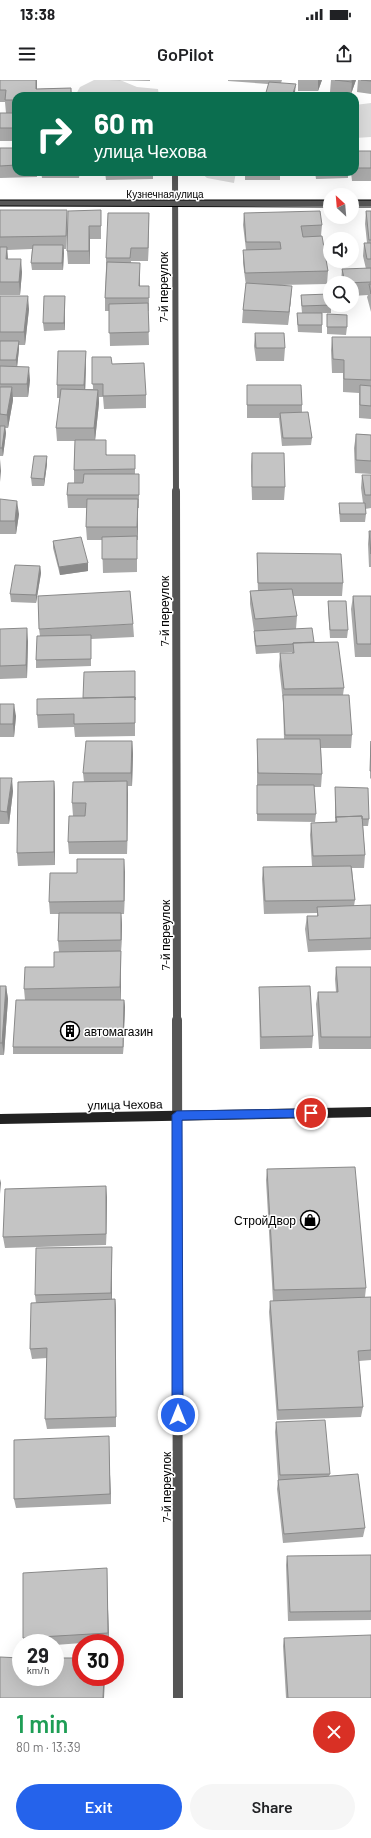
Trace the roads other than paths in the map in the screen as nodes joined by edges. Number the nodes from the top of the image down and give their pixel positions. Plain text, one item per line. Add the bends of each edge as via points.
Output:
1 (175, 176) edge
2 (0, 203) edge
3 (175, 203) junction
4 (323, 203) edge
5 (359, 203) edge
6 (371, 204) edge
7 (371, 1112) edge
8 (177, 1115) junction
9 (0, 1119) edge
10 (178, 1698) edge

1 - 3 street, 7-й переулок
2 - 3 street, Кузнечная улица
3 - 4 street, Кузнечная улица
3 - 8 street, 7-й переулок
5 - 6 street
7 - 8 main road, улица Чехова
8 - 9 main road, улица Чехова
8 - 10 street, 7-й переулок

